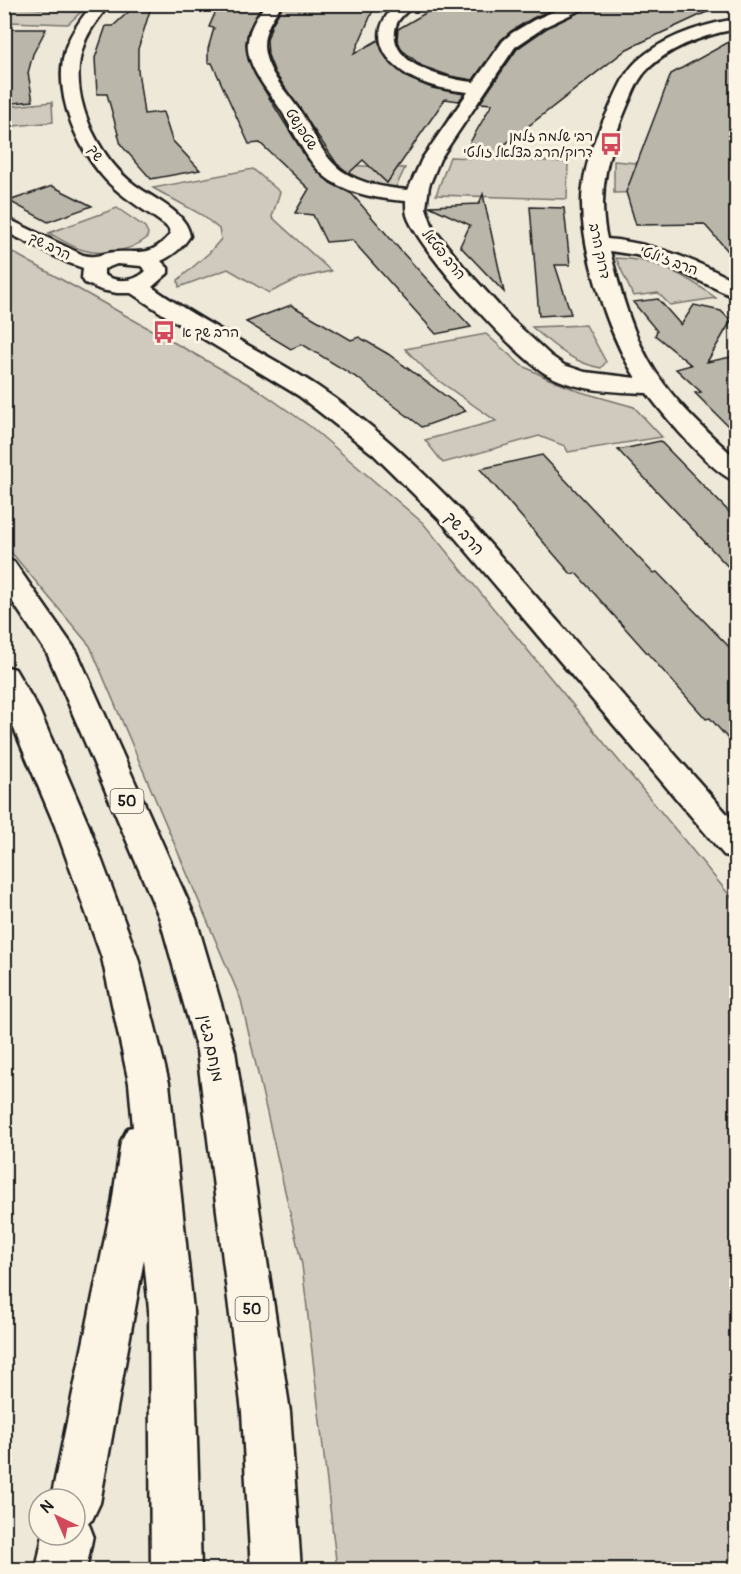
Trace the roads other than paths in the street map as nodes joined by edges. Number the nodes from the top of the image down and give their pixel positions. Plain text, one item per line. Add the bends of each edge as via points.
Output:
1 (102, 4) edge
2 (275, 4) edge
3 (407, 4) edge
4 (585, 4) edge
5 (736, 24) edge
6 (478, 88) junction
7 (416, 196) junction
8 (4, 223) edge
9 (597, 243) junction
10 (146, 260) junction
11 (97, 265) junction
12 (135, 285) junction
13 (736, 291) edge
14 (654, 386) junction
15 (736, 473) edge
16 (4, 568) edge
17 (4, 676) edge
18 (736, 846) edge
19 (149, 1083) junction
20 (78, 1487) edge
21 (66, 1547) edge
22 (61, 1569) edge
23 (176, 1569) edge
24 (276, 1569) edge

1 - 10 main road, שך via 77,42 69,69 69,87 98,158 121,184 178,227 177,241 167,251
2 - 7 main road, שטפנשט via 259,28 256,53 270,82 324,164 337,177 360,186
3 - 6 main road via 388,26 392,46 403,63 436,81
4 - 6 main road via 518,36
5 - 9 main road, דרוק הרב via 671,45 633,75 593,179
6 - 7 main road via 432,159
7 - 14 main road, הרב פטאל via 417,217 430,240 540,360 568,375 601,383
8 - 11 main road, הרב שך
9 - 13 main road, הרב ז'ולטי via 663,255 697,268
9 - 14 main road, דרוק הרב via 630,348
10 - 11 main road via 126,257
10 - 12 main road via 157,268 157,273
11 - 12 main road via 92,274 98,282
12 - 18 main road, הרב שך via 324,402 410,473
14 - 15 main road, דרוק הרב
16 - 24 main road, מנחם בגין / 50 via 62,652 178,919 216,1051 266,1412
17 - 19 main road via 72,826 120,958
19 - 20 main road via 133,1204
19 - 23 main road via 171,1310
21 - 22 main road

